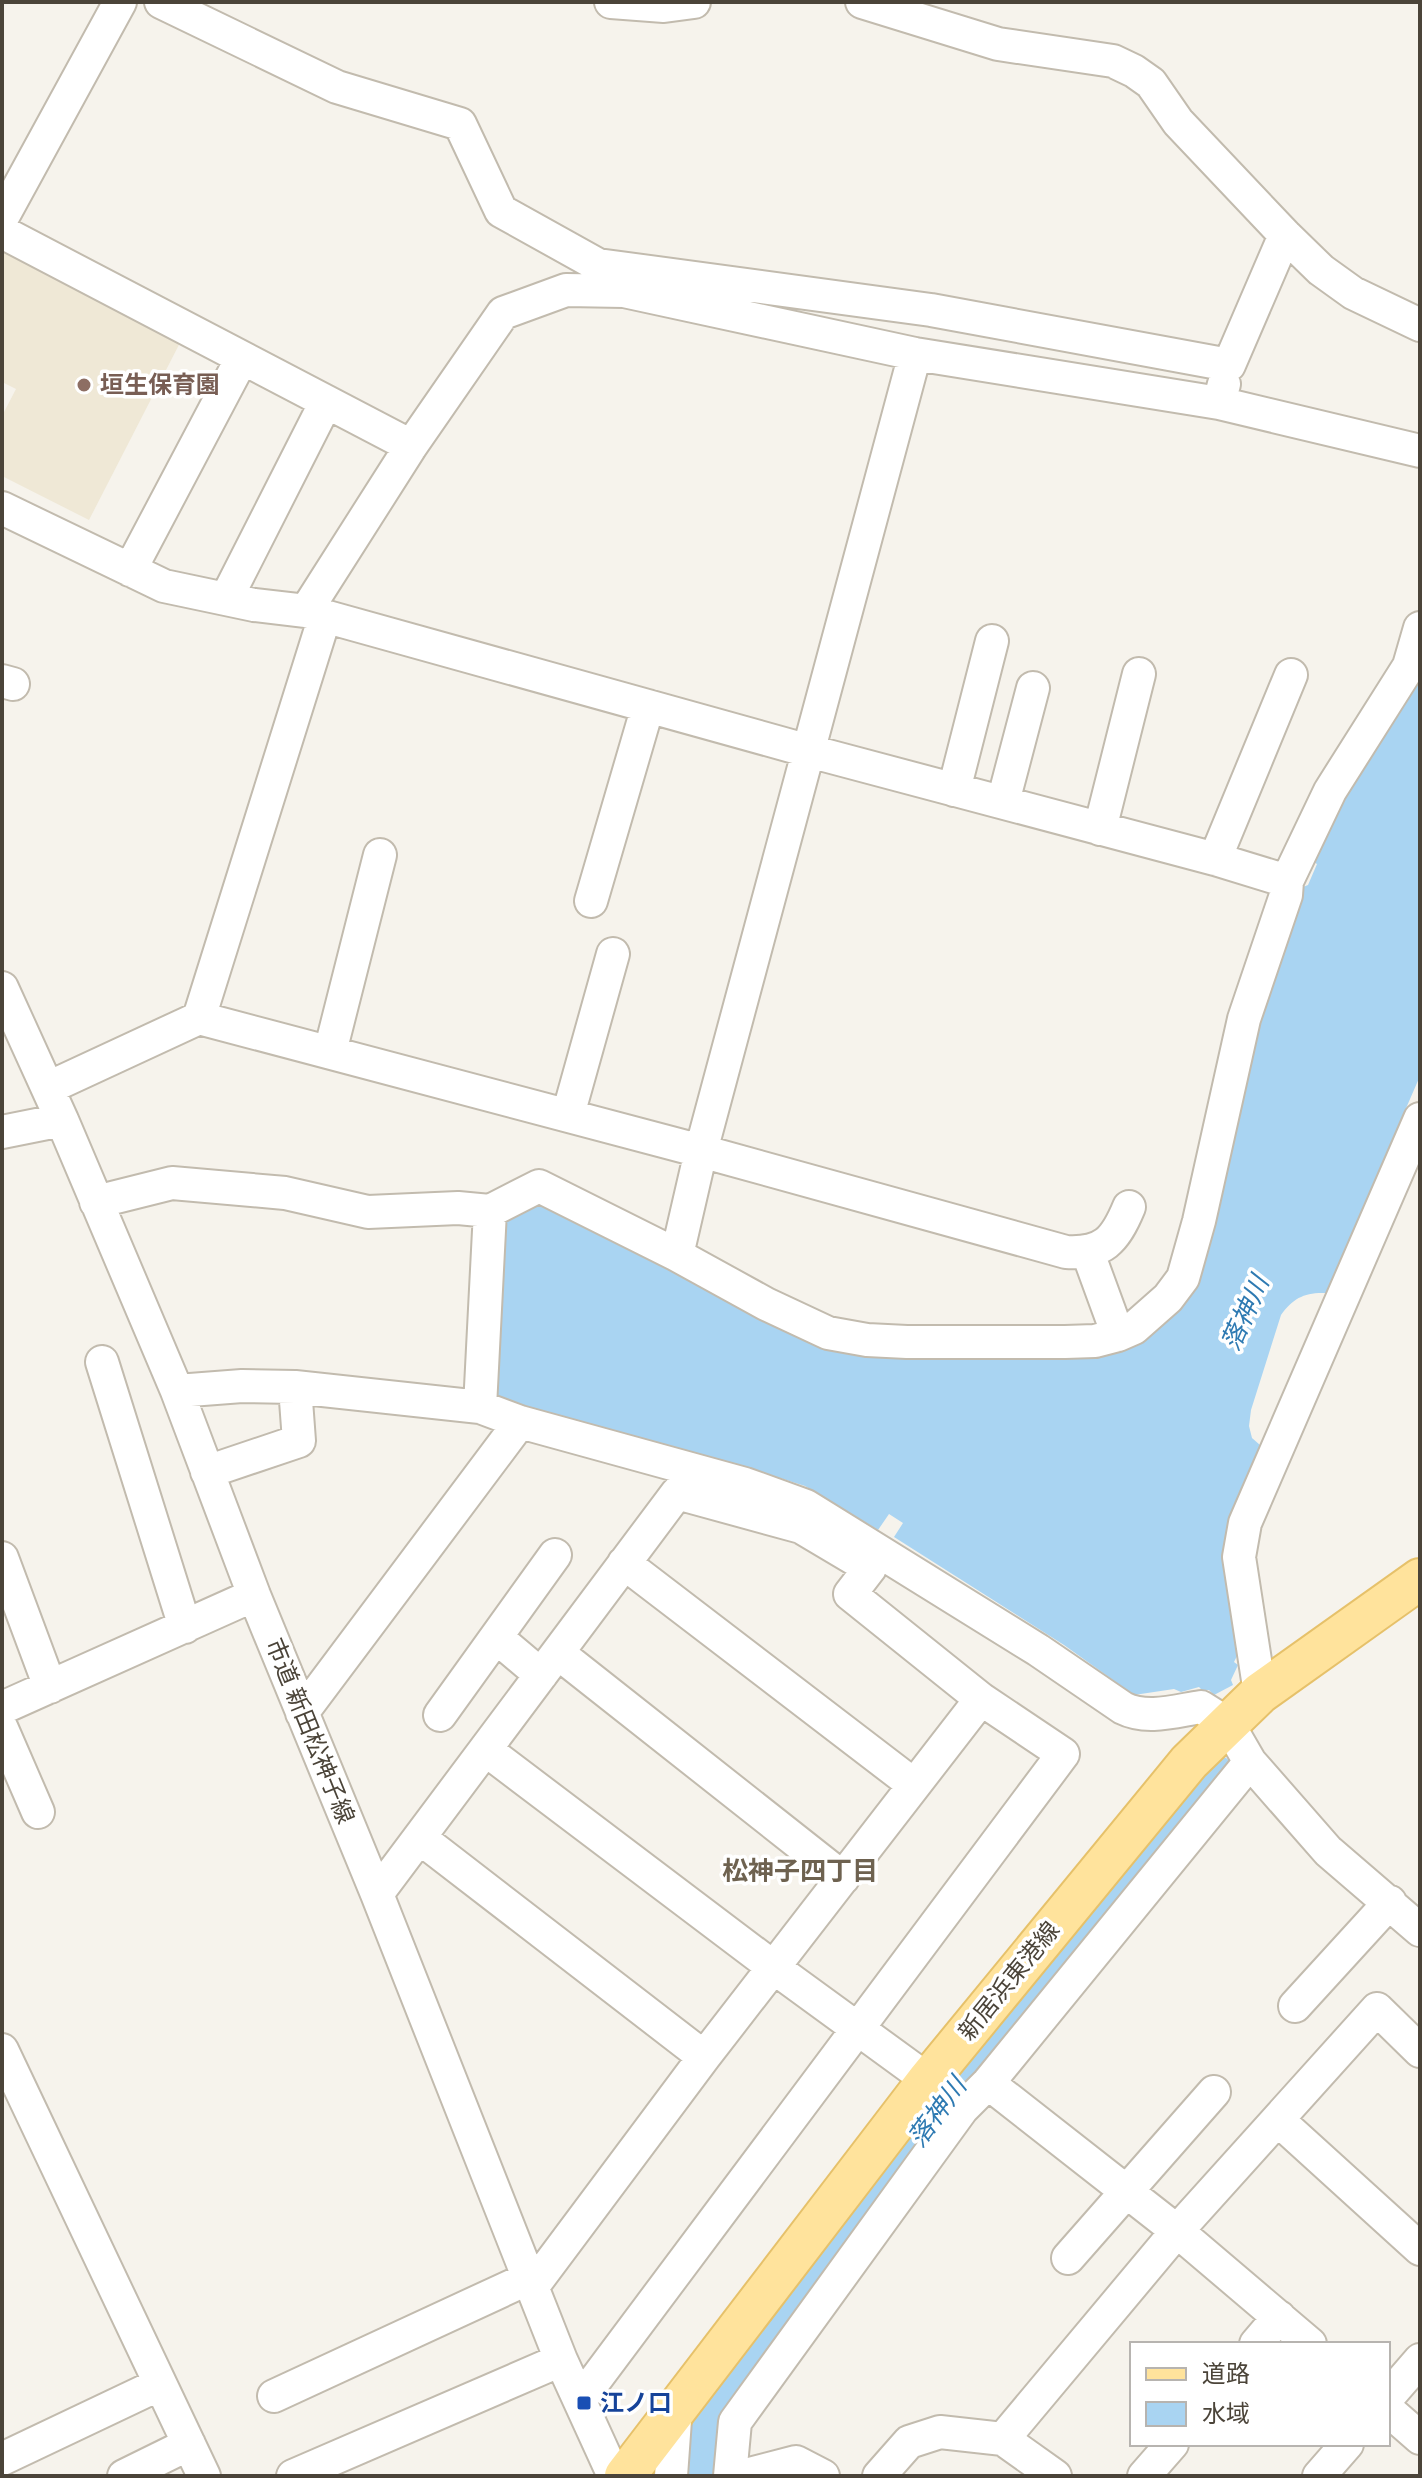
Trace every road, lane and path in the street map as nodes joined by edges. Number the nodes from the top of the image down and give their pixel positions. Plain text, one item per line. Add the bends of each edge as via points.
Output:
1 (120, 2) edge
2 (161, 2) edge
3 (611, 2) edge
4 (694, 2) edge
5 (862, 2) edge
6 (2, 218) edge
7 (2, 232) edge
8 (1285, 235) junction
9 (1420, 325) edge
10 (915, 354) junction
11 (242, 358) junction
12 (1229, 365) junction
13 (326, 402) junction
14 (1219, 403) junction
15 (411, 446) junction
16 (1420, 451) edge
17 (2, 508) edge
18 (130, 570) junction
19 (226, 599) junction
20 (316, 614) junction
21 (1420, 628) edge
22 (992, 641) dead end
23 (1139, 674) dead end
24 (1291, 675) dead end
25 (1033, 688) dead end
26 (648, 706) junction
27 (809, 751) junction
28 (954, 790) junction
29 (1003, 802) junction
30 (1100, 829) junction
31 (380, 855) dead end
32 (1215, 859) junction
33 (1287, 881) junction
34 (591, 901) dead end
35 (613, 954) dead end
36 (2, 988) edge
37 (199, 1018) junction
38 (330, 1052) junction
39 (48, 1088) junction
40 (568, 1115) junction
41 (1420, 1119) edge
42 (62, 1120) junction
43 (2, 1132) edge
44 (701, 1151) junction
45 (96, 1202) junction
46 (1129, 1207) dead end
47 (490, 1211) junction
48 (1088, 1253) junction
49 (677, 1255) junction
50 (1118, 1335) junction
51 (102, 1362) dead end
52 (295, 1387) junction
53 (177, 1391) junction
54 (480, 1407) junction
55 (520, 1422) junction
56 (207, 1472) junction
57 (555, 1555) dead end
58 (2, 1558) edge
59 (624, 1563) junction
60 (1420, 1579) edge
61 (254, 1595) junction
62 (185, 1627) junction
63 (496, 1637) junction
64 (550, 1664) junction
65 (50, 1687) junction
66 (1260, 1693) junction
67 (981, 1699) junction
68 (2, 1708) edge
69 (302, 1713) junction
70 (440, 1715) dead end
71 (1228, 1724) junction
72 (2, 1729) edge
73 (486, 1750) junction
74 (1250, 1762) junction
75 (914, 1785) junction
76 (38, 1812) dead end
77 (420, 1838) junction
78 (843, 1878) junction
79 (377, 1894) junction
80 (1390, 1902) junction
81 (1419, 1928) edge
82 (773, 1967) junction
83 (1295, 2006) dead end
84 (858, 2029) junction
85 (2, 2050) edge
86 (1420, 2051) edge
87 (704, 2057) junction
88 (928, 2080) junction
89 (988, 2083) junction
90 (1214, 2092) dead end
91 (1278, 2120) junction
92 (1126, 2191) junction
93 (1177, 2231) junction
94 (1420, 2249) edge
95 (1068, 2258) dead end
96 (531, 2282) junction
97 (1279, 2317) junction
98 (1258, 2342) edge
99 (1308, 2342) edge
100 (561, 2360) junction
101 (1420, 2360) edge
102 (160, 2384) junction
103 (1390, 2395) edge
104 (274, 2396) dead end
105 (581, 2399) junction
106 (676, 2406) junction
107 (1390, 2412) edge
108 (1420, 2438) edge
109 (1003, 2439) junction
110 (189, 2444) junction
111 (1170, 2446) edge
112 (1345, 2446) edge
113 (2, 2459) edge
114 (124, 2476) edge
115 (204, 2476) edge
116 (293, 2476) edge
117 (614, 2476) edge
118 (625, 2476) edge
119 (671, 2476) edge
120 (730, 2476) edge
121 (742, 2476) edge
122 (823, 2476) edge
123 (879, 2476) edge
124 (1055, 2476) edge
125 (1144, 2476) edge
126 (1319, 2476) edge

1 - 6 street
2 - 12 street via 337,87 460,124 501,211 598,265 931,310
3 - 4 street
5 - 8 street via 998,44 1113,61 1134,71 1151,83 1178,122
7 - 11 street
8 - 9 street via 1353,293
8 - 12 street
10 - 14 street
10 - 15 street via 624,291 566,290 503,313
10 - 27 street
11 - 13 street
11 - 18 street
12 - 14 street
13 - 15 street
13 - 19 street
14 - 16 street
15 - 20 street
17 - 18 street
18 - 19 street via 164,586
19 - 20 street
20 - 26 street
20 - 37 street
21 - 33 street via 1409,666 1330,791
22 - 28 street
23 - 30 street
24 - 32 street
25 - 29 street
26 - 27 street
26 - 34 street
27 - 28 street
27 - 44 street
28 - 29 street
29 - 30 street
30 - 32 street
31 - 38 street
32 - 33 street
33 - 50 street via 1244,1019 1183,1278 1134,1328
35 - 40 street
36 - 39 street, 市道 新田松神子線
37 - 38 street
37 - 39 street
38 - 40 street
39 - 42 street, 市道 新田松神子線
40 - 44 street
41 - 66 street via 1245,1523 1239,1557
42 - 43 street
42 - 45 street, 市道 新田松神子線
44 - 48 street via 1066,1252
44 - 49 street
45 - 47 street via 172,1183 285,1193 368,1212
45 - 53 street, 市道 新田松神子線
46 - 48 street via 1119,1231
47 - 49 street via 539,1186
47 - 54 street
48 - 50 street
49 - 50 street via 766,1304 841,1336 1034,1342 1095,1341
51 - 62 street
52 - 53 street
52 - 54 street
52 - 56 street via 299,1441
53 - 56 street, 市道 新田松神子線
54 - 55 street
55 - 69 street
55 - 71 street via 806,1506 1123,1708 1148,1715 1201,1707
56 - 61 street, 市道 新田松神子線
57 - 63 street
58 - 65 street
59 - 64 street
59 - 67 street via 677,1493 801,1527 870,1568 850,1594
59 - 75 street
60 - 66 main road, 新居浜東港線
61 - 62 street
61 - 69 street, 市道 新田松神子線
62 - 65 street
63 - 64 street
63 - 70 street
64 - 73 street
64 - 78 street
65 - 68 street
66 - 71 main road, 新居浜東港線
67 - 75 street
67 - 84 street via 1063,1754
69 - 79 street, 市道 新田松神子線
71 - 74 street
71 - 88 main road, 新居浜東港線 via 1189,1762
72 - 76 street
73 - 77 street
73 - 82 street
74 - 80 street via 1328,1851
74 - 89 street
75 - 78 street
77 - 79 street
77 - 87 street
78 - 82 street
79 - 96 street, 市道 新田松神子線
80 - 81 street
80 - 83 street
82 - 84 street
82 - 87 street
84 - 88 street
84 - 105 street
85 - 102 street
86 - 91 street via 1377,2009
87 - 96 street
88 - 106 main road, 新居浜東港線
89 - 92 street
89 - 120 street via 962,2109 735,2422
90 - 92 street
91 - 93 street
91 - 94 street
92 - 93 street
92 - 95 street
93 - 97 street
93 - 109 street
96 - 100 street, 市道 新田松神子線
96 - 104 street
97 - 98 street
97 - 99 street
100 - 105 street, 市道 新田松神子線
100 - 116 street
101 - 103 street
102 - 110 street
102 - 113 street
105 - 117 street, 市道 新田松神子線
106 - 118 main road, 新居浜東港線
106 - 119 street
107 - 108 street
109 - 123 street via 940,2432 909,2442
109 - 124 street
110 - 114 street
110 - 115 street
111 - 125 street
112 - 126 street
121 - 122 street via 796,2462

